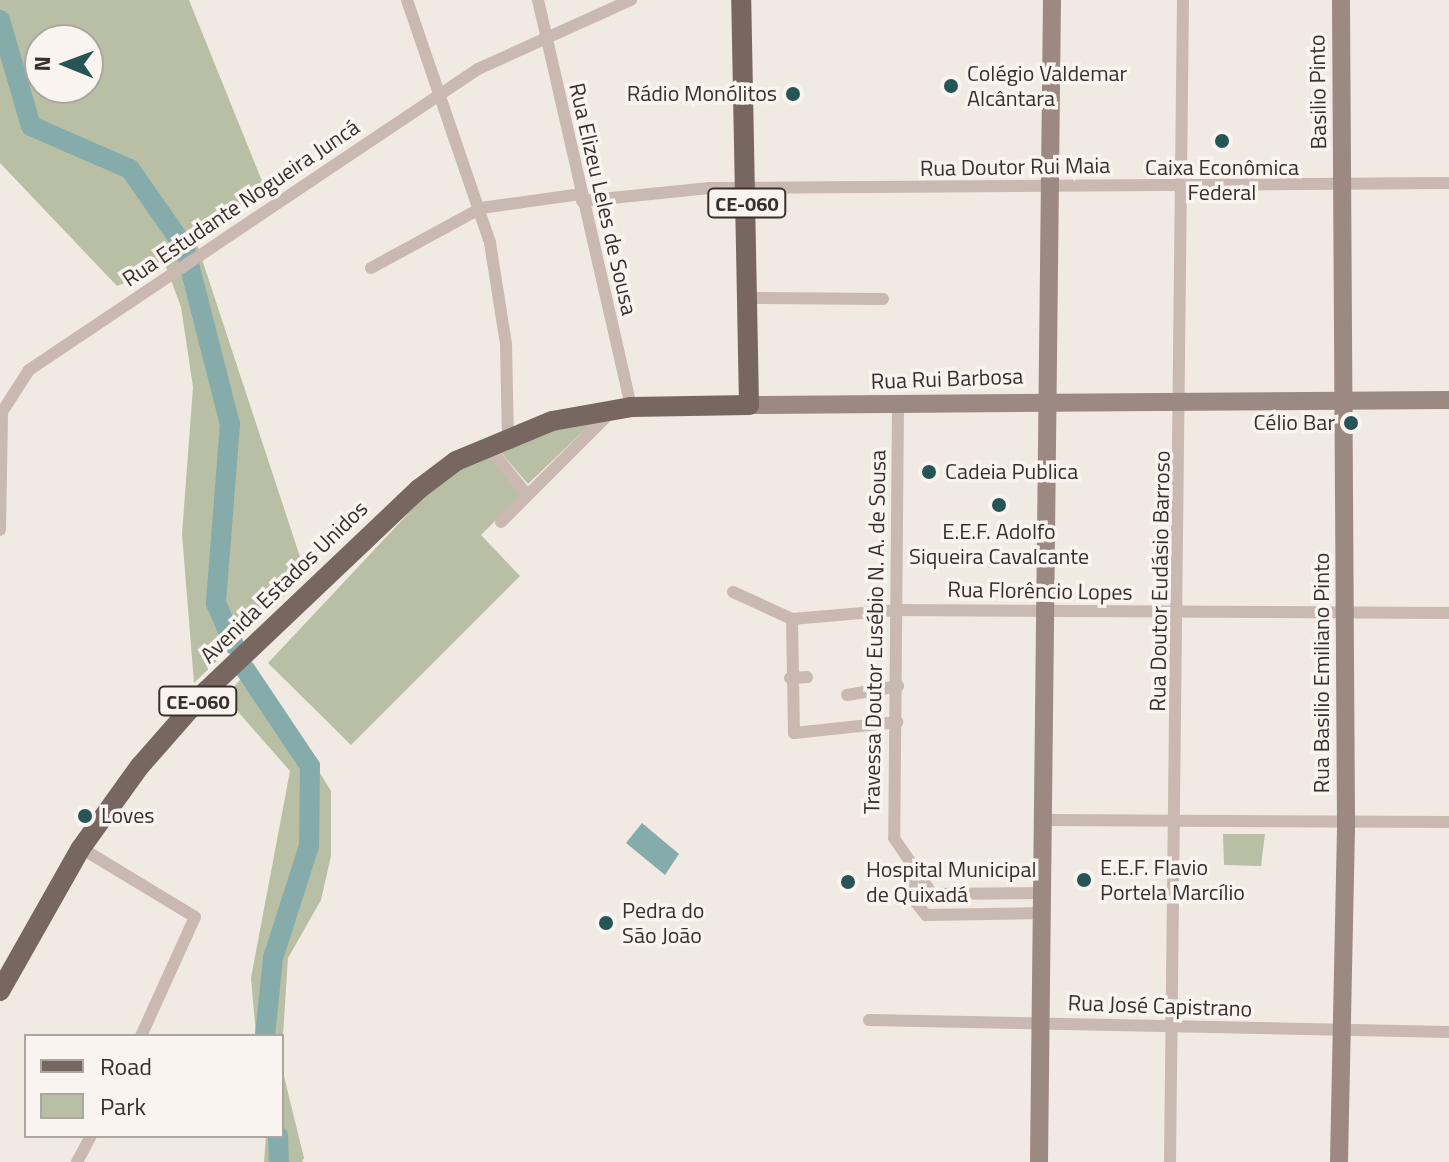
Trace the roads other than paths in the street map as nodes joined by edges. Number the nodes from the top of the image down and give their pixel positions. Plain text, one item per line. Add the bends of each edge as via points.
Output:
1 (407, 0) edge
2 (538, 0) edge
3 (631, 0) edge
4 (741, 0) edge
5 (1052, 0) edge
6 (1183, 0) edge
7 (1341, 0) edge
8 (547, 39) junction
9 (440, 93) junction
10 (1449, 183) edge
11 (1181, 184) junction
12 (1343, 184) junction
13 (1050, 187) junction
14 (746, 188) junction
15 (581, 198) junction
16 (481, 208) junction
17 (371, 268) dead end
18 (753, 298) junction
19 (883, 299) dead end
20 (1052, 398) junction
21 (1183, 400) junction
22 (1449, 400) edge
23 (1346, 402) junction
24 (749, 405) junction
25 (898, 406) junction
26 (622, 408) junction
27 (508, 437) junction
28 (487, 445) junction
29 (456, 461) joint
30 (527, 495) junction
31 (501, 522) dead end
32 (0, 530) edge
33 (733, 592) dead end
34 (896, 610) junction
35 (1049, 610) junction
36 (1179, 613) junction
37 (1346, 613) junction
38 (1449, 613) edge
39 (792, 619) junction
40 (807, 677) dead end
41 (790, 678) junction
42 (898, 686) junction
43 (847, 695) dead end
44 (897, 722) junction
45 (1044, 820) junction
46 (1176, 821) junction
47 (1346, 822) junction
48 (1449, 822) edge
49 (81, 848) junction
50 (915, 875) junction
51 (1044, 893) junction
52 (1043, 913) junction
53 (0, 991) edge
54 (869, 1020) dead end
55 (1043, 1022) junction
56 (1172, 1026) junction
57 (1342, 1031) junction
58 (1449, 1032) edge
59 (142, 1034) edge
60 (90, 1138) edge
61 (77, 1162) edge
62 (1039, 1162) edge
63 (1170, 1162) edge
64 (1339, 1162) edge

1 - 9 street
2 - 8 street, Rua Elizeu Leles de Sousa
3 - 8 street, Rua Estudante Nogueira Juncá
4 - 14 main road, CE-060
5 - 13 main road
6 - 11 street, Rua Doutor Eudásio Barroso
7 - 12 main road, Basilio Pinto
8 - 9 street, Rua Estudante Nogueira Juncá
8 - 15 street, Rua Elizeu Leles de Sousa
9 - 16 street
9 - 32 street, Rua Estudante Nogueira Juncá via 17,382 2,412
10 - 12 street, Rua Doutor Rui Maia
11 - 12 street, Rua Doutor Rui Maia
11 - 13 street, Rua Doutor Rui Maia
11 - 21 street, Rua Doutor Eudásio Barroso
12 - 23 main road, Rua Basilio Emiliano Pinto
13 - 14 street, Rua Doutor Rui Maia
13 - 20 main road
14 - 15 street, Rua Doutor Rui Maia
14 - 18 main road, CE-060
15 - 16 street, Rua Doutor Rui Maia
15 - 26 street, Rua Elizeu Leles de Sousa
16 - 17 street, Rua Doutor Rui Maia
16 - 27 street via 506,344
18 - 19 street
18 - 24 main road, CE-060
20 - 21 main road, Rua Rui Barbosa
20 - 25 main road, Rua Rui Barbosa
20 - 35 main road
21 - 23 main road, Rua Rui Barbosa
21 - 36 street, Rua Doutor Eudásio Barroso
22 - 23 main road, Rua Rui Barbosa
23 - 37 main road, Rua Basilio Emiliano Pinto
24 - 25 main road, Rua Rui Barbosa
24 - 26 main road, Rua Rui Barbosa / CE-060
25 - 34 street, Travessa Doutor Eusébio N. A. de Sousa
26 - 27 main road, Rua Rui Barbosa / CE-060
26 - 30 street
27 - 28 main road, Rua Rui Barbosa / CE-060
28 - 29 main road, Rua Rui Barbosa / CE-060
28 - 30 street
29 - 49 main road, Avenida Estados Unidos / CE-060 via 385,517 206,691
30 - 31 street
33 - 39 street, Rua Florêncio Lopes
34 - 35 street, Rua Florêncio Lopes
34 - 39 street, Rua Florêncio Lopes
34 - 42 street, Travessa Doutor Eusébio N. A. de Sousa
35 - 36 street, Rua Florêncio Lopes
35 - 45 main road
36 - 37 street, Rua Florêncio Lopes
36 - 46 street, Rua Doutor Eudásio Barroso
37 - 38 street, Rua Florêncio Lopes
37 - 47 main road, Rua Basilio Emiliano Pinto
39 - 41 street
40 - 41 street
41 - 44 street via 797,735
42 - 43 street
42 - 44 street, Travessa Doutor Eusébio N. A. de Sousa
44 - 50 street, Travessa Doutor Eusébio N. A. de Sousa via 893,831
45 - 46 street
45 - 51 main road
46 - 47 street
46 - 56 street, Rua Doutor Eudásio Barroso
47 - 48 street
47 - 57 main road, Rua Basilio Emiliano Pinto
49 - 53 main road, Avenida Estados Unidos / CE-060
49 - 59 street via 195,917
50 - 51 street via 940,896
50 - 52 street, Travessa Doutor Eusébio N. A. de Sousa via 915,901 926,915
51 - 52 main road
52 - 55 main road
54 - 55 street, Rua José Capistrano
55 - 56 street, Rua José Capistrano
55 - 62 main road
56 - 57 street, Rua José Capistrano
56 - 63 street, Rua Doutor Eudásio Barroso
57 - 58 street, Rua José Capistrano
57 - 64 main road, Rua Basilio Emiliano Pinto
60 - 61 street

